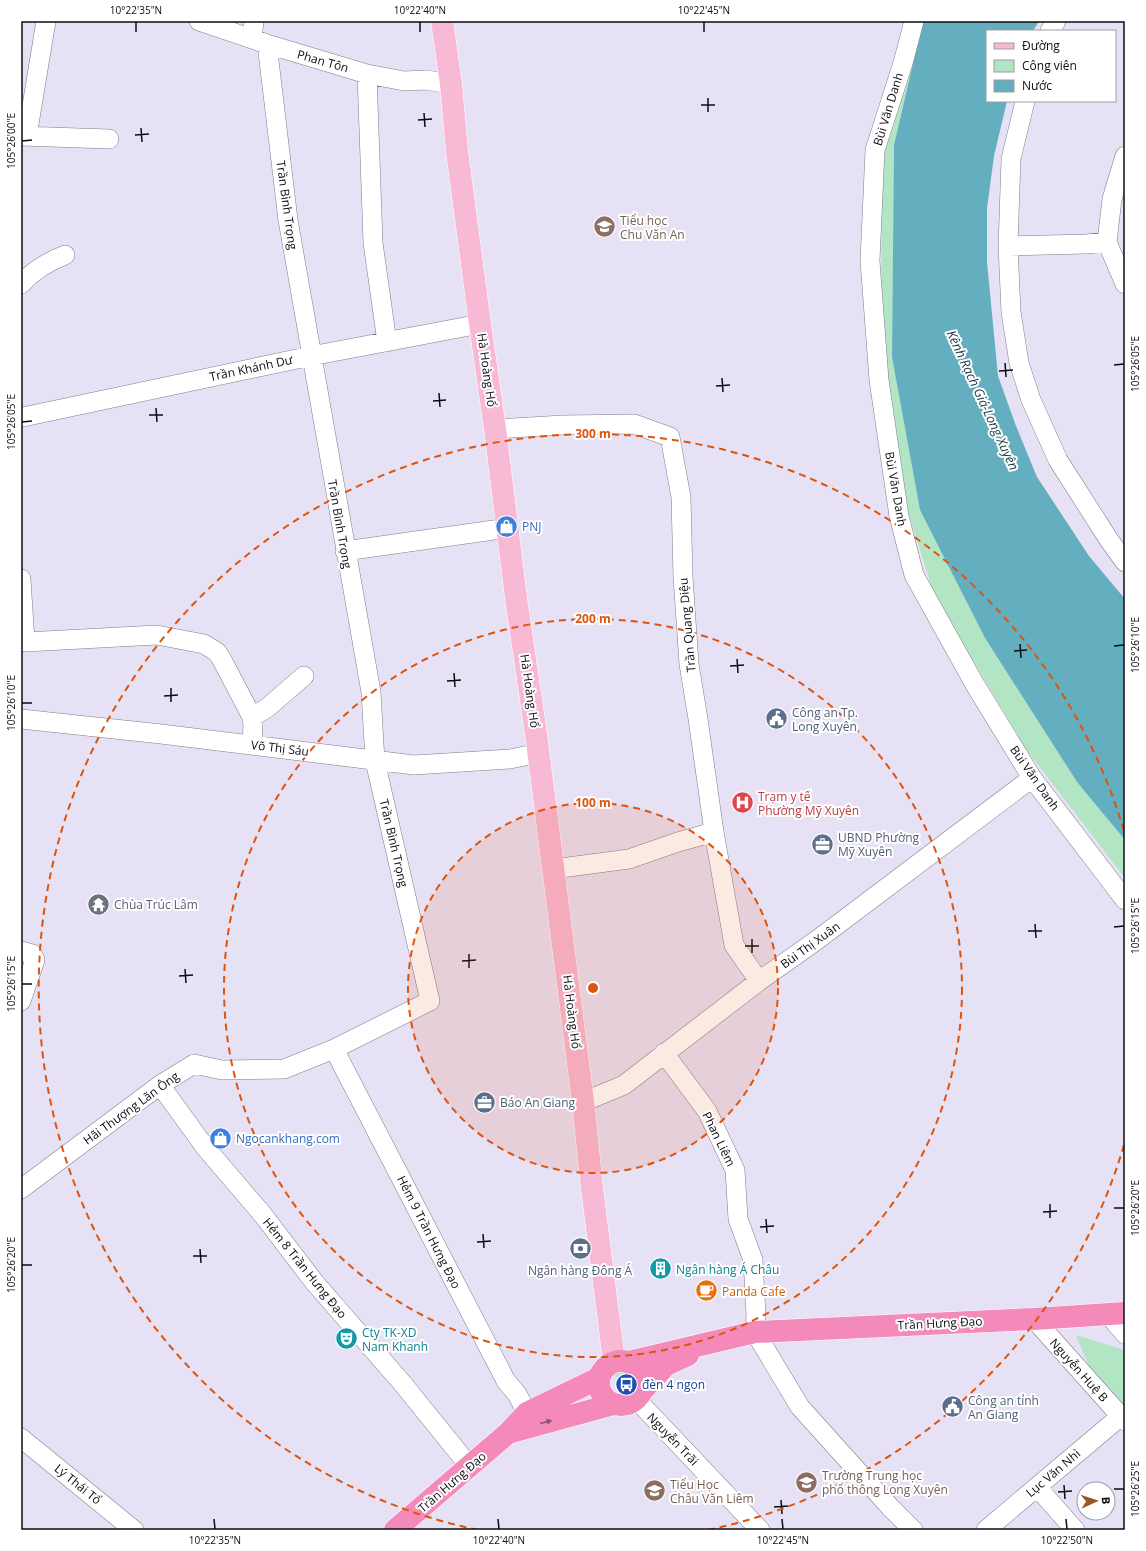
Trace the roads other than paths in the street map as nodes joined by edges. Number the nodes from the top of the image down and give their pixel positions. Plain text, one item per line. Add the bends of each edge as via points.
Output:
1 (46, 21) edge
2 (199, 21) edge
3 (442, 21) edge
4 (914, 21) edge
5 (1056, 21) edge
6 (1051, 30) edge
7 (258, 35) edge
8 (367, 74) junction
9 (451, 84) junction
10 (1025, 102) edge
11 (24, 136) edge
12 (109, 139) dead end
13 (1125, 156) edge
14 (1108, 242) junction
15 (1008, 246) junction
16 (65, 255) dead end
17 (21, 284) edge
18 (1125, 284) edge
19 (480, 324) junction
20 (387, 342) junction
21 (311, 356) junction
22 (23, 417) dead end
23 (495, 429) junction
24 (508, 528) junction
25 (345, 551) junction
26 (1125, 562) edge
27 (21, 579) edge
28 (304, 676) dead end
29 (252, 717) junction
30 (21, 719) edge
31 (252, 744) junction
32 (539, 753) junction
33 (375, 761) junction
34 (1032, 778) junction
35 (714, 832) junction
36 (553, 869) junction
37 (1125, 900) edge
38 (21, 951) edge
39 (759, 981) junction
40 (21, 1001) edge
41 (430, 1001) joint
42 (334, 1049) junction
43 (664, 1053) junction
44 (160, 1085) junction
45 (583, 1102) junction
46 (21, 1189) edge
47 (1116, 1314) edge
48 (1034, 1319) junction
49 (755, 1332) junction
50 (1125, 1334) edge
51 (622, 1362) junction
52 (599, 1378) junction
53 (638, 1396) junction
54 (614, 1404) junction
55 (526, 1413) junction
56 (1123, 1419) edge
57 (508, 1433) junction
58 (21, 1438) edge
59 (470, 1467) junction
60 (1037, 1487) junction
61 (134, 1530) edge
62 (395, 1530) edge
63 (760, 1530) edge
64 (913, 1530) edge
65 (986, 1530) edge
66 (1075, 1530) edge

1 - 11 street
2 - 7 street, Phan Tôn
3 - 9 main road, Hà Hoàng Hổ
4 - 34 street, Bùi Văn Danh via 875,150 870,261 879,380 898,509 914,575 974,683
5 - 6 street
7 - 8 street, Phan Tôn
7 - 21 street, Trần Bình Trọng
8 - 9 street, Phan Tôn via 404,81 426,80
8 - 20 street via 373,243
9 - 19 main road, Hà Hoàng Hổ via 457,151
10 - 15 street via 1011,159
11 - 12 street
13 - 14 street via 1112,199
14 - 15 street
14 - 18 street
15 - 26 street via 1011,312 1019,363 1030,400 1058,460
16 - 17 street via 37,269
19 - 20 street, Trần Khánh Dư
19 - 23 main road, Hà Hoàng Hổ
20 - 21 street, Trần Khánh Dư
21 - 22 street, Trần Khánh Dư
21 - 25 street, Trần Bình Trọng
23 - 24 main road, Hà Hoàng Hổ
23 - 35 street, Trần Quang Diệu via 634,424 670,437 681,496 689,664
24 - 25 street
24 - 32 main road, Hà Hoàng Hổ
25 - 33 street, Trần Bình Trọng via 371,692
27 - 29 street via 25,642 157,635 204,644 217,652 221,658
28 - 29 street via 267,708
29 - 31 street
30 - 31 street, Võ Thị Sáu
31 - 33 street, Võ Thị Sáu
32 - 33 street, Võ Thị Sáu via 510,760 414,764
32 - 36 main road, Hà Hoàng Hổ
33 - 41 street, Trần Bình Trọng
34 - 37 street, Bùi Văn Danh
34 - 39 street, Bùi Thị Xuân
35 - 36 street via 629,858
35 - 39 street, Trần Quang Diệu via 734,945
36 - 45 main road, Hà Hoàng Hổ
38 - 40 street via 32,954 35,960
39 - 43 street, Bùi Thị Xuân
41 - 42 street, Hãi Thượng Lãn Ông
42 - 44 street, Hãi Thượng Lãn Ông via 284,1070 222,1070 194,1064
42 - 55 street, Hẻm 9 Trần Hưng Đạo via 506,1381
43 - 45 street, Bùi Thị Xuân via 624,1085
43 - 49 street, Phan Liêm via 707,1112 735,1170 738,1219 753,1260
44 - 46 street, Hãi Thượng Lãn Ông
44 - 59 street, Hẻm 8 Trần Hưng Đạo via 205,1148
45 - 51 main road, Hà Hoàng Hổ via 592,1188
47 - 48 highway, Trần Hưng Đạo
47 - 50 street
48 - 49 highway, Trần Hưng Đạo
48 - 56 street, Nguyễn Huệ B
49 - 51 highway, Trần Hưng Đạo
49 - 53 highway, Trần Hưng Đạo via 704,1348 666,1365
49 - 64 street via 800,1406
51 - 52 highway via 607,1365
51 - 53 highway via 640,1371 642,1378
52 - 54 highway via 601,1394
52 - 55 highway, Trần Hưng Đạo
53 - 54 highway via 629,1404
53 - 63 street, Nguyễn Trãi
57 -> 54 highway, Trần Hưng Đạo
55 - 57 highway, Trần Hưng Đạo
56 - 60 street, Lục Văn Nhì
57 - 59 highway, Trần Hưng Đạo
58 - 61 street, Lý Thái Tổ
59 - 62 highway, Trần Hưng Đạo
60 - 65 street, Lục Văn Nhì
60 - 66 street

